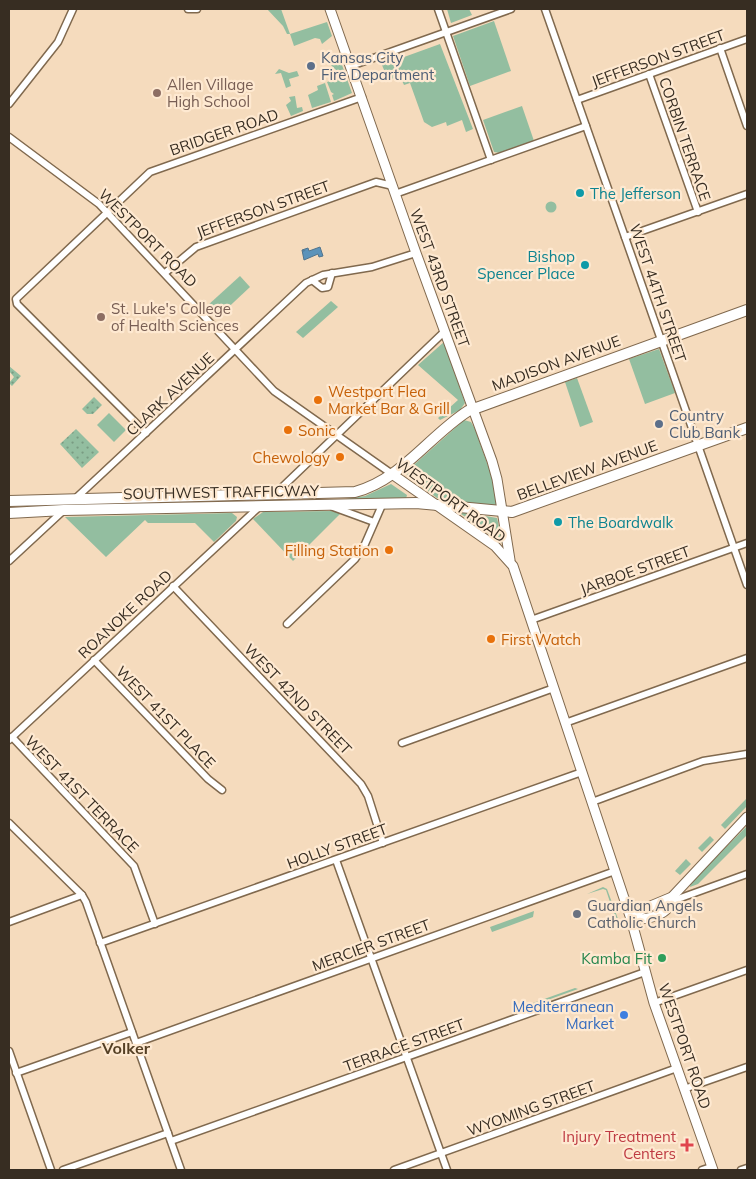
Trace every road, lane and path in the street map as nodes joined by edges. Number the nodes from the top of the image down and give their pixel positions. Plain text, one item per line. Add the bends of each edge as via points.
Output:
1 (73, 9) edge
2 (188, 9) edge
3 (197, 9) edge
4 (330, 9) edge
5 (438, 9) edge
6 (512, 9) edge
7 (545, 9) edge
8 (446, 32) junction
9 (747, 39) edge
10 (720, 48) junction
11 (351, 66) junction
12 (649, 74) junction
13 (362, 97) junction
14 (577, 100) junction
15 (9, 104) edge
16 (586, 126) junction
17 (747, 126) edge
18 (9, 137) edge
19 (491, 160) junction
20 (386, 167) junction
21 (376, 182) junction
22 (394, 190) junction
23 (747, 194) edge
24 (107, 212) junction
25 (698, 212) junction
26 (625, 238) junction
27 (416, 253) junction
28 (165, 273) junction
29 (332, 274) junction
30 (312, 280) junction
31 (747, 310) edge
32 (444, 332) junction
33 (661, 341) junction
34 (236, 349) junction
35 (473, 409) junction
36 (747, 428) edge
37 (146, 433) junction
38 (335, 434) junction
39 (698, 446) junction
40 (392, 474) junction
41 (274, 494) junction
42 (76, 498) junction
43 (9, 501) edge
44 (382, 504) junction
45 (433, 504) junction
46 (329, 506) junction
47 (259, 507) junction
48 (64, 510) junction
49 (9, 513) edge
50 (503, 513) junction
51 (374, 522) junction
52 (747, 543) edge
53 (734, 548) junction
54 (510, 560) junction
55 (9, 561) edge
56 (747, 585) edge
57 (173, 586) junction
58 (531, 620) junction
59 (287, 624) dead end
60 (747, 658) edge
61 (94, 660) junction
62 (554, 688) junction
63 (565, 723) junction
64 (10, 739) edge
65 (402, 743) dead end
66 (745, 755) edge
67 (582, 772) junction
68 (222, 790) dead end
69 (592, 802) junction
70 (747, 817) edge
71 (9, 823) edge
72 (383, 843) junction
73 (336, 860) junction
74 (615, 871) junction
75 (747, 874) edge
76 (82, 895) junction
77 (672, 897) junction
78 (631, 919) junction
79 (9, 922) edge
80 (155, 924) junction
81 (100, 943) junction
82 (372, 958) junction
83 (747, 970) edge
84 (646, 972) junction
85 (654, 1003) junction
86 (132, 1032) junction
87 (136, 1043) junction
88 (9, 1051) edge
89 (407, 1058) junction
90 (747, 1066) edge
91 (677, 1068) junction
92 (13, 1069) edge
93 (684, 1089) junction
94 (168, 1133) junction
95 (170, 1141) junction
96 (441, 1153) junction
97 (712, 1168) edge
98 (747, 1168) edge
99 (51, 1170) edge
100 (63, 1170) edge
101 (181, 1170) edge
102 (394, 1170) edge
103 (447, 1170) edge
104 (702, 1170) edge
105 (741, 1170) edge

1 - 15 street via 58,42
2 - 3 street
4 - 11 street, WEST 43RD STREET
5 - 8 street
6 - 8 street
7 - 14 street, WEST 44TH STREET
8 - 11 street
8 - 19 street
9 - 10 street, JEFFERSON STREET
10 - 12 street, JEFFERSON STREET
10 - 17 street
11 - 13 street, WEST 43RD STREET
12 - 14 street, JEFFERSON STREET
12 - 25 street, CORBIN TERRACE
13 - 20 street, WEST 43RD STREET
13 - 24 street, BRIDGER ROAD via 150,172
14 - 16 street, WEST 44TH STREET
16 - 19 street
16 - 26 street, WEST 44TH STREET
18 - 24 street, WESTPORT ROAD
19 - 22 street
20 - 21 street
20 - 22 street, WEST 43RD STREET
21 - 22 street
21 - 28 street, JEFFERSON STREET via 196,247
22 - 27 street, WEST 43RD STREET
23 - 25 street
24 - 28 street, WESTPORT ROAD
24 - 37 street, BRIDGER ROAD via 16,299 17,304
25 - 26 street
26 - 33 street, WEST 44TH STREET
27 - 29 street, CLARK AVENUE via 372,267
27 - 32 street, WEST 43RD STREET
28 - 34 street, WESTPORT ROAD
29 - 30 street, CLARK AVENUE
29 - 30 street via 328,287 322,288
30 - 34 street, CLARK AVENUE
31 - 33 main road, MADISON AVENUE
32 - 35 street, WEST 43RD STREET
32 - 38 street
33 - 35 main road, MADISON AVENUE
33 - 39 street, WEST 44TH STREET
34 - 37 street, CLARK AVENUE
34 - 38 street, WESTPORT ROAD via 274,391
35 - 40 main road, MADISON AVENUE via 454,420
35 - 50 street, WEST 43RD STREET via 497,479
36 - 39 main road, BELLEVIEW AVENUE
37 - 42 street, CLARK AVENUE
38 - 40 street, WESTPORT ROAD
38 - 41 street
39 - 50 main road, BELLEVIEW AVENUE via 525,509
39 - 53 street, WEST 44TH STREET
40 - 41 main road, SOUTHWEST TRAFFICWAY via 366,489 345,494
40 - 45 street, WESTPORT ROAD
41 - 42 main road, SOUTHWEST TRAFFICWAY
42 - 43 main road, SOUTHWEST TRAFFICWAY
44 - 45 main road, SOUTHWEST TRAFFICWAY
44 - 46 main road, SOUTHWEST TRAFFICWAY
44 - 51 street
45 - 50 main road, BELLEVIEW AVENUE
45 - 54 street, WESTPORT ROAD
46 - 47 main road, SOUTHWEST TRAFFICWAY
46 - 51 street
47 - 48 main road, SOUTHWEST TRAFFICWAY
47 - 57 street, ROANOKE ROAD
48 - 49 main road, SOUTHWEST TRAFFICWAY
48 - 55 street
50 - 54 street, WEST 43RD STREET
51 - 59 street via 365,544 354,559
52 - 53 street, JARBOE STREET
53 - 56 street, WEST 44TH STREET
53 - 58 street, JARBOE STREET
54 - 58 street, WESTPORT ROAD
57 - 61 street, ROANOKE ROAD
57 - 72 street, WEST 42ND STREET via 361,784
58 - 62 street, WESTPORT ROAD
60 - 63 street
61 - 64 street, ROANOKE ROAD
61 - 68 street, WEST 41ST PLACE
62 - 63 street, WESTPORT ROAD
62 - 65 street
63 - 67 street, WESTPORT ROAD
64 - 80 street, WEST 41ST TERRACE via 134,866
66 - 69 street via 703,761
67 - 69 street, WESTPORT ROAD
67 - 72 street, HOLLY STREET
69 - 74 street, WESTPORT ROAD
70 - 77 street
71 - 76 street
72 - 73 street, HOLLY STREET
73 - 80 street, HOLLY STREET
73 - 82 street
74 - 78 street, WESTPORT ROAD
74 - 82 street, MERCIER STREET
75 - 77 street via 675,900
76 - 79 street
76 - 81 street
77 - 78 street via 641,910
78 - 84 street, WESTPORT ROAD
80 - 81 street, HOLLY STREET
81 - 86 street
82 - 87 street, MERCIER STREET
82 - 89 street
83 - 85 street
84 - 85 street, WESTPORT ROAD
84 - 89 street, TERRACE STREET
85 - 91 street, WESTPORT ROAD
86 - 87 street
86 - 92 street
87 - 94 street
88 - 92 street
89 - 95 street, TERRACE STREET
89 - 96 street
90 - 93 street
91 - 93 street, WESTPORT ROAD
91 - 96 street, WYOMING STREET
92 - 99 street
93 - 97 street, WESTPORT ROAD
94 - 95 street
94 - 100 street
95 - 101 street
96 - 102 street, WYOMING STREET
96 - 103 street
97 - 104 street
98 - 105 street

